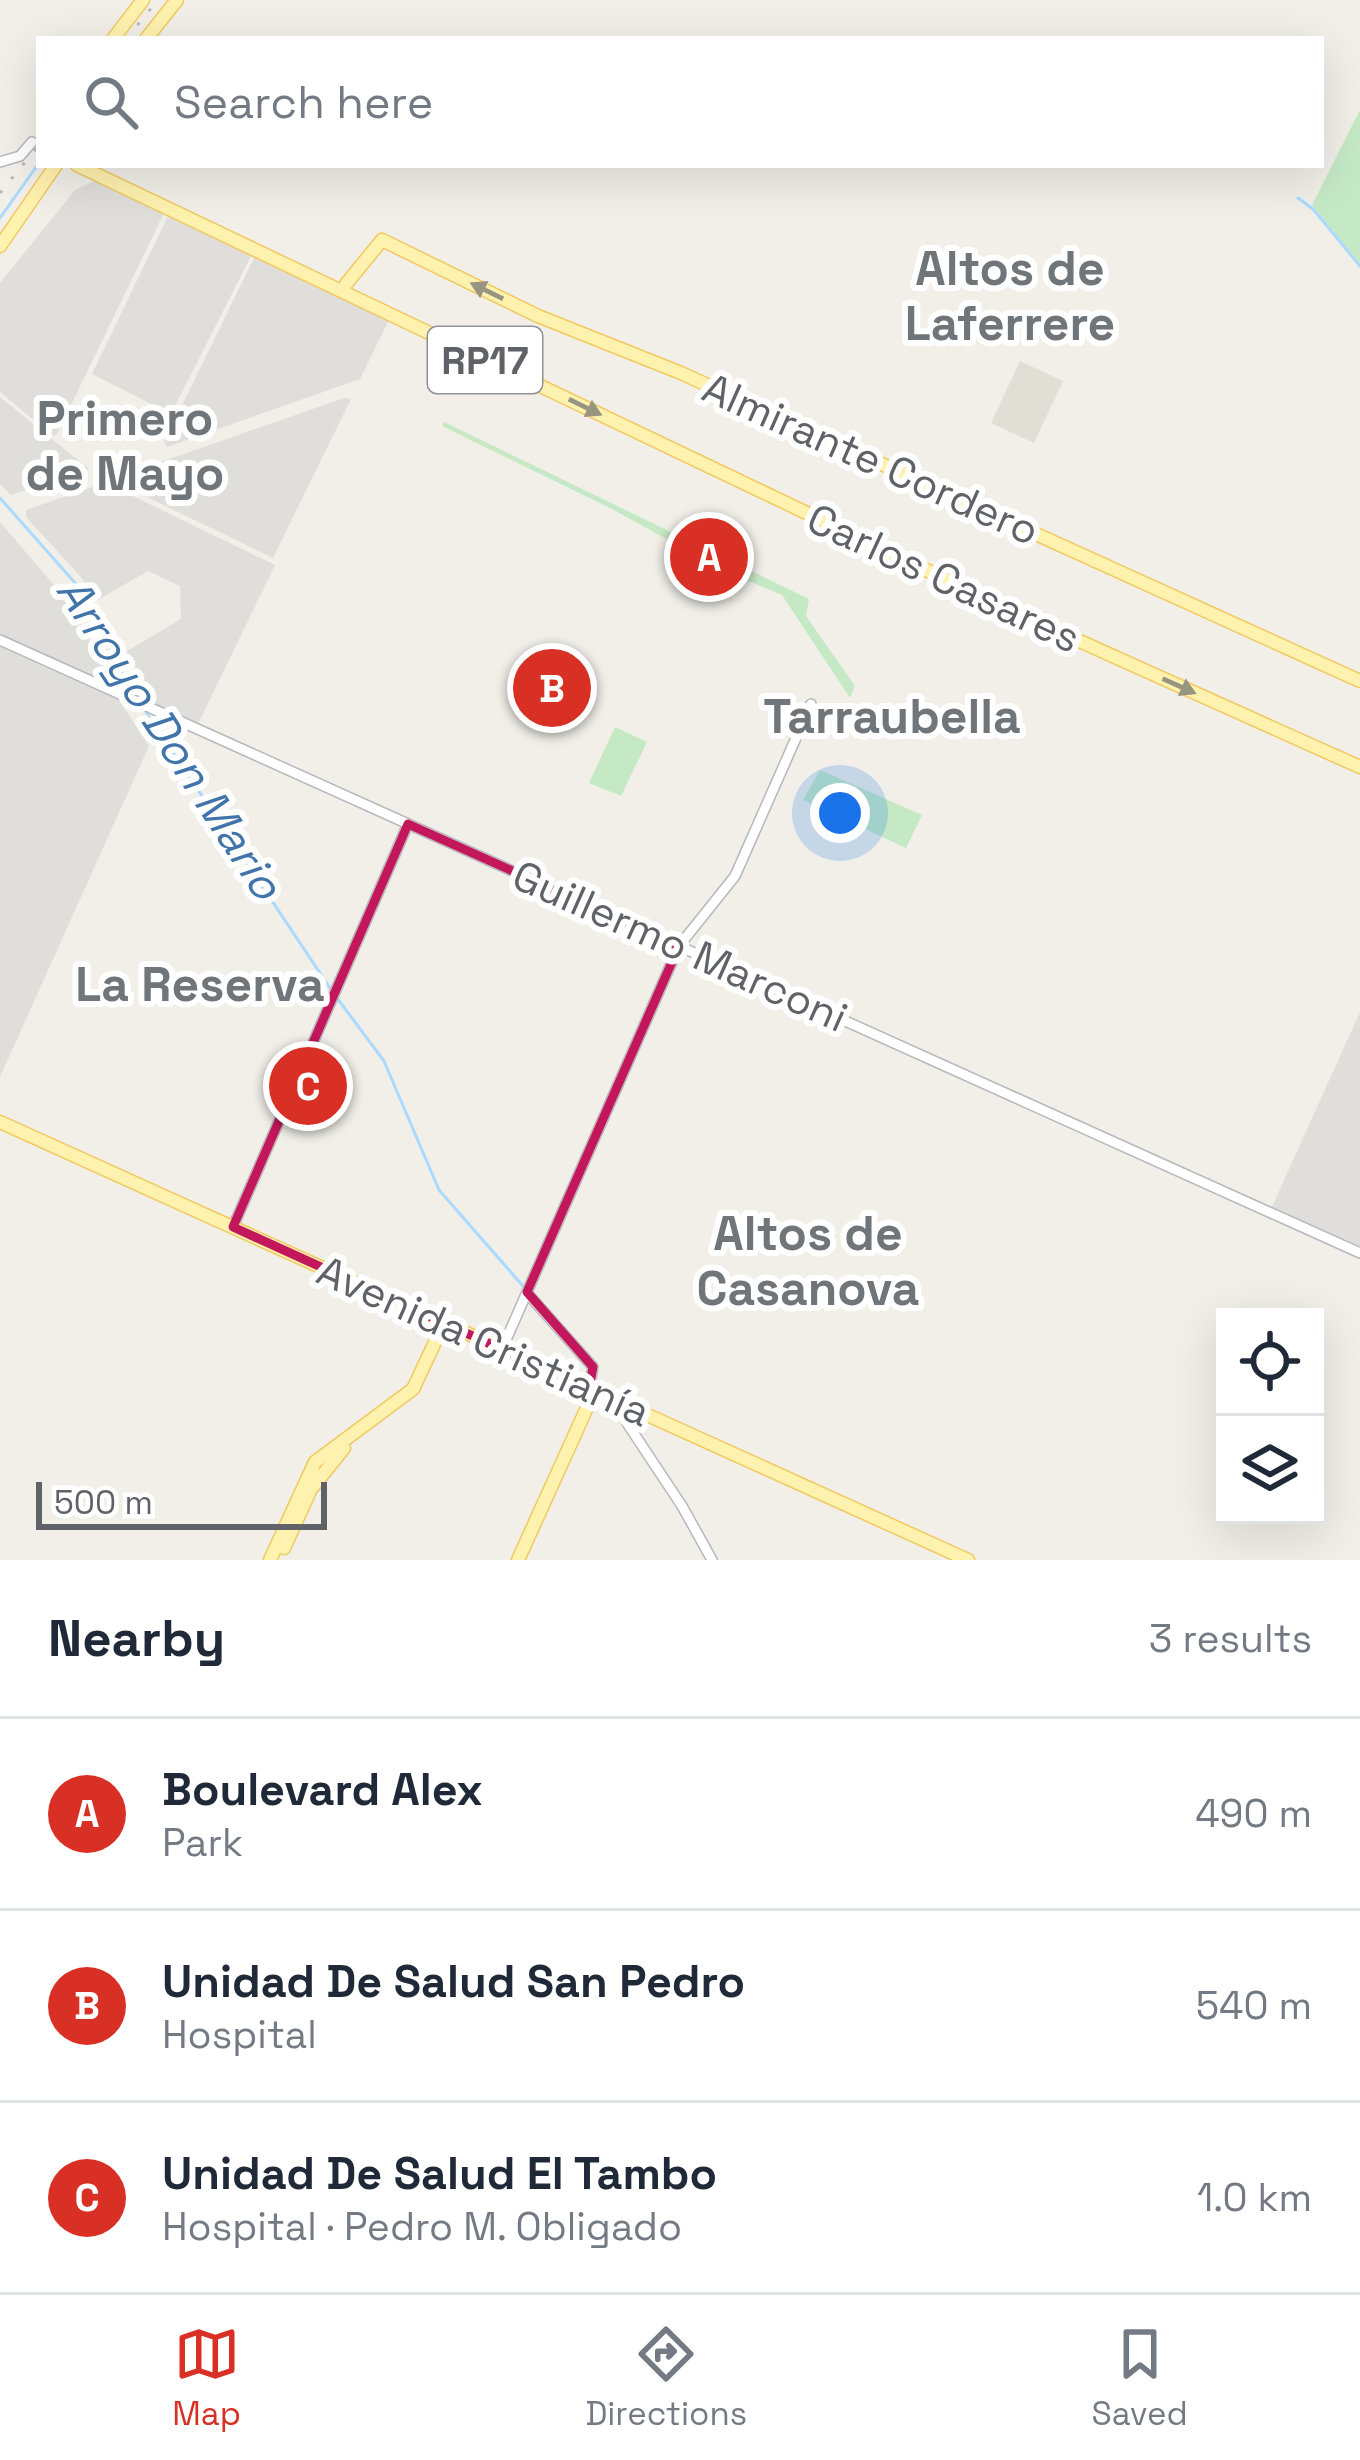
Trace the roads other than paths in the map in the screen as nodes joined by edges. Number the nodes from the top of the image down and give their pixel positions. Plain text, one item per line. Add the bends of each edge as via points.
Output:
1 (143, 0) edge
2 (177, 0) edge
3 (115, 36) edge
4 (148, 36) edge
5 (34, 143) edge
6 (0, 162) edge
7 (52, 168) edge
8 (88, 168) edge
9 (0, 235) edge
10 (0, 246) edge
11 (349, 291) junction
12 (0, 640) edge
13 (1360, 681) edge
14 (811, 704) dead end
15 (1360, 767) edge
16 (408, 824) junction
17 (679, 946) junction
18 (0, 1122) edge
19 (233, 1227) junction
20 (1360, 1253) edge
21 (527, 1292) junction
22 (448, 1325) junction
23 (502, 1349) junction
24 (589, 1389) junction
25 (617, 1405) junction
26 (274, 1560) edge
27 (515, 1560) edge
28 (712, 1560) edge
29 (968, 1560) edge

1 - 3 main road
2 - 4 main road
5 - 6 street
7 - 9 main road
7 - 10 main road
8 - 11 main road, Carlos Casares / RP17
13 -> 11 main road, Almirante Cordero / RP17 via 382,240
11 -> 15 main road, Carlos Casares / RP17 via 1008,609
12 - 16 street, Guillermo Marconi
14 - 17 street via 734,876
16 - 17 street, Guillermo Marconi
16 - 19 street
17 - 20 street, Guillermo Marconi
17 - 21 street
18 - 19 main road, Avenida Cristianía
19 - 22 main road, Avenida Cristianía
21 - 23 street
21 - 24 street via 594,1370
22 - 23 main road, Avenida Cristianía
22 - 26 main road via 413,1389 315,1462
23 - 24 main road, Avenida Cristianía
24 - 25 main road, Avenida Cristianía
24 - 27 main road
25 - 28 street
25 - 29 main road, Avenida Cristianía

